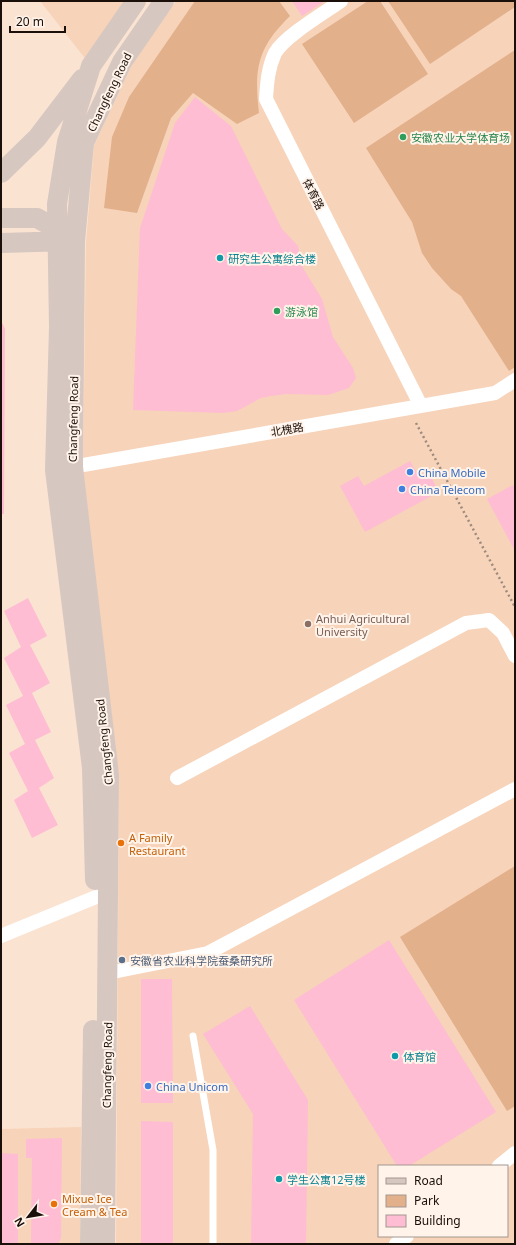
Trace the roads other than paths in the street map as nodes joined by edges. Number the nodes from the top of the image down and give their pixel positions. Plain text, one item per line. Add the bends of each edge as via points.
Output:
1 (136, 1) edge
2 (164, 1) edge
3 (341, 1) edge
4 (91, 66) junction
5 (1, 173) edge
6 (1, 218) edge
7 (63, 237) junction
8 (1, 243) edge
9 (515, 380) edge
10 (414, 407) junction
11 (64, 468) junction
12 (515, 656) edge
13 (177, 778) dead end
14 (515, 788) edge
15 (96, 897) junction
16 (1, 936) edge
17 (108, 974) junction
18 (193, 1036) dead end
19 (515, 1153) edge
20 (499, 1165) edge
21 (406, 1237) edge
22 (90, 1244) edge
23 (105, 1244) edge
24 (213, 1244) edge
25 (396, 1244) edge

1 - 4 main road, Changfeng Road
2 - 7 main road, Changfeng Road via 122,62 84,144
3 - 10 street, 体育路 via 295,33 276,52 268,72 266,99
4 - 5 main road, Changfeng Road via 37,138
4 - 7 main road, Changfeng Road via 67,142 57,204
6 - 7 main road via 37,218
7 - 8 main road
7 - 11 main road, Changfeng Road via 59,327
9 - 10 street, 北槐路 via 495,393
10 - 11 street, 北槐路
11 - 15 main road, Changfeng Road via 92,768
11 - 17 main road, Changfeng Road via 108,775
12 - 13 street via 503,633 489,620 466,623
14 - 17 street via 208,953
15 - 16 street
15 - 22 main road, Changfeng Road
17 - 23 main road, Changfeng Road
18 - 24 lane via 213,1150
19 - 20 street
21 - 25 street

